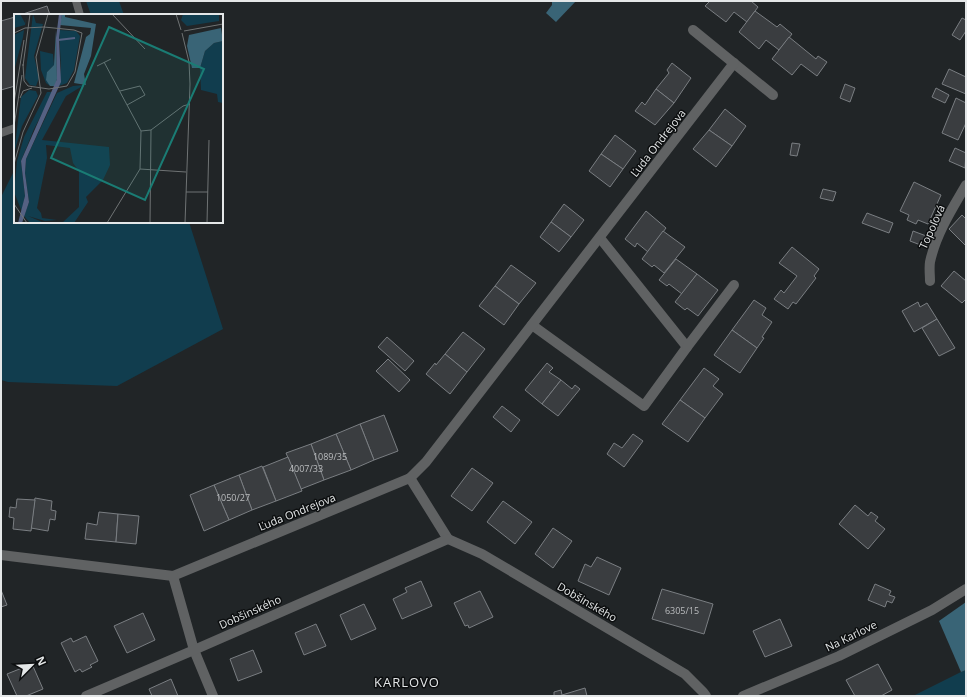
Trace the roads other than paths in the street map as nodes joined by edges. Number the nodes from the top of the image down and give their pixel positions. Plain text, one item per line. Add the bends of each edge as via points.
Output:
1 (76, 1) edge
2 (80, 14) edge
3 (693, 30) dead end
4 (734, 63) junction
5 (773, 94) dead end
6 (14, 128) edge
7 (1, 133) edge
8 (966, 185) edge
9 (600, 238) junction
10 (930, 281) dead end
11 (734, 285) dead end
12 (532, 326) junction
13 (687, 348) junction
14 (410, 478) junction
15 (448, 539) junction
16 (1, 555) edge
17 (173, 576) junction
18 (966, 589) edge
19 (194, 650) junction
20 (86, 696) edge
21 (213, 696) edge
22 (706, 696) edge
23 (743, 696) edge

1 - 2 lane
3 - 4 street
4 - 5 street
4 - 9 street, Ľuda Ondrejova
6 - 7 lane
8 - 10 street, Topoľová via 934,247 930,263
9 - 12 street, Ľuda Ondrejova
9 - 13 street
11 - 13 street
12 - 13 street via 644,406
12 - 14 street, Ľuda Ondrejova via 426,462
14 - 15 street
14 - 17 street, Ľuda Ondrejova
15 - 19 street, Dobšinského
15 - 22 street, Dobšinského via 482,554 685,674
16 - 17 street, Ľuda Ondrejova
17 - 19 street
18 - 23 street, Na Karlove via 932,610 839,656
19 - 20 street, Dobšinského
19 - 21 street

